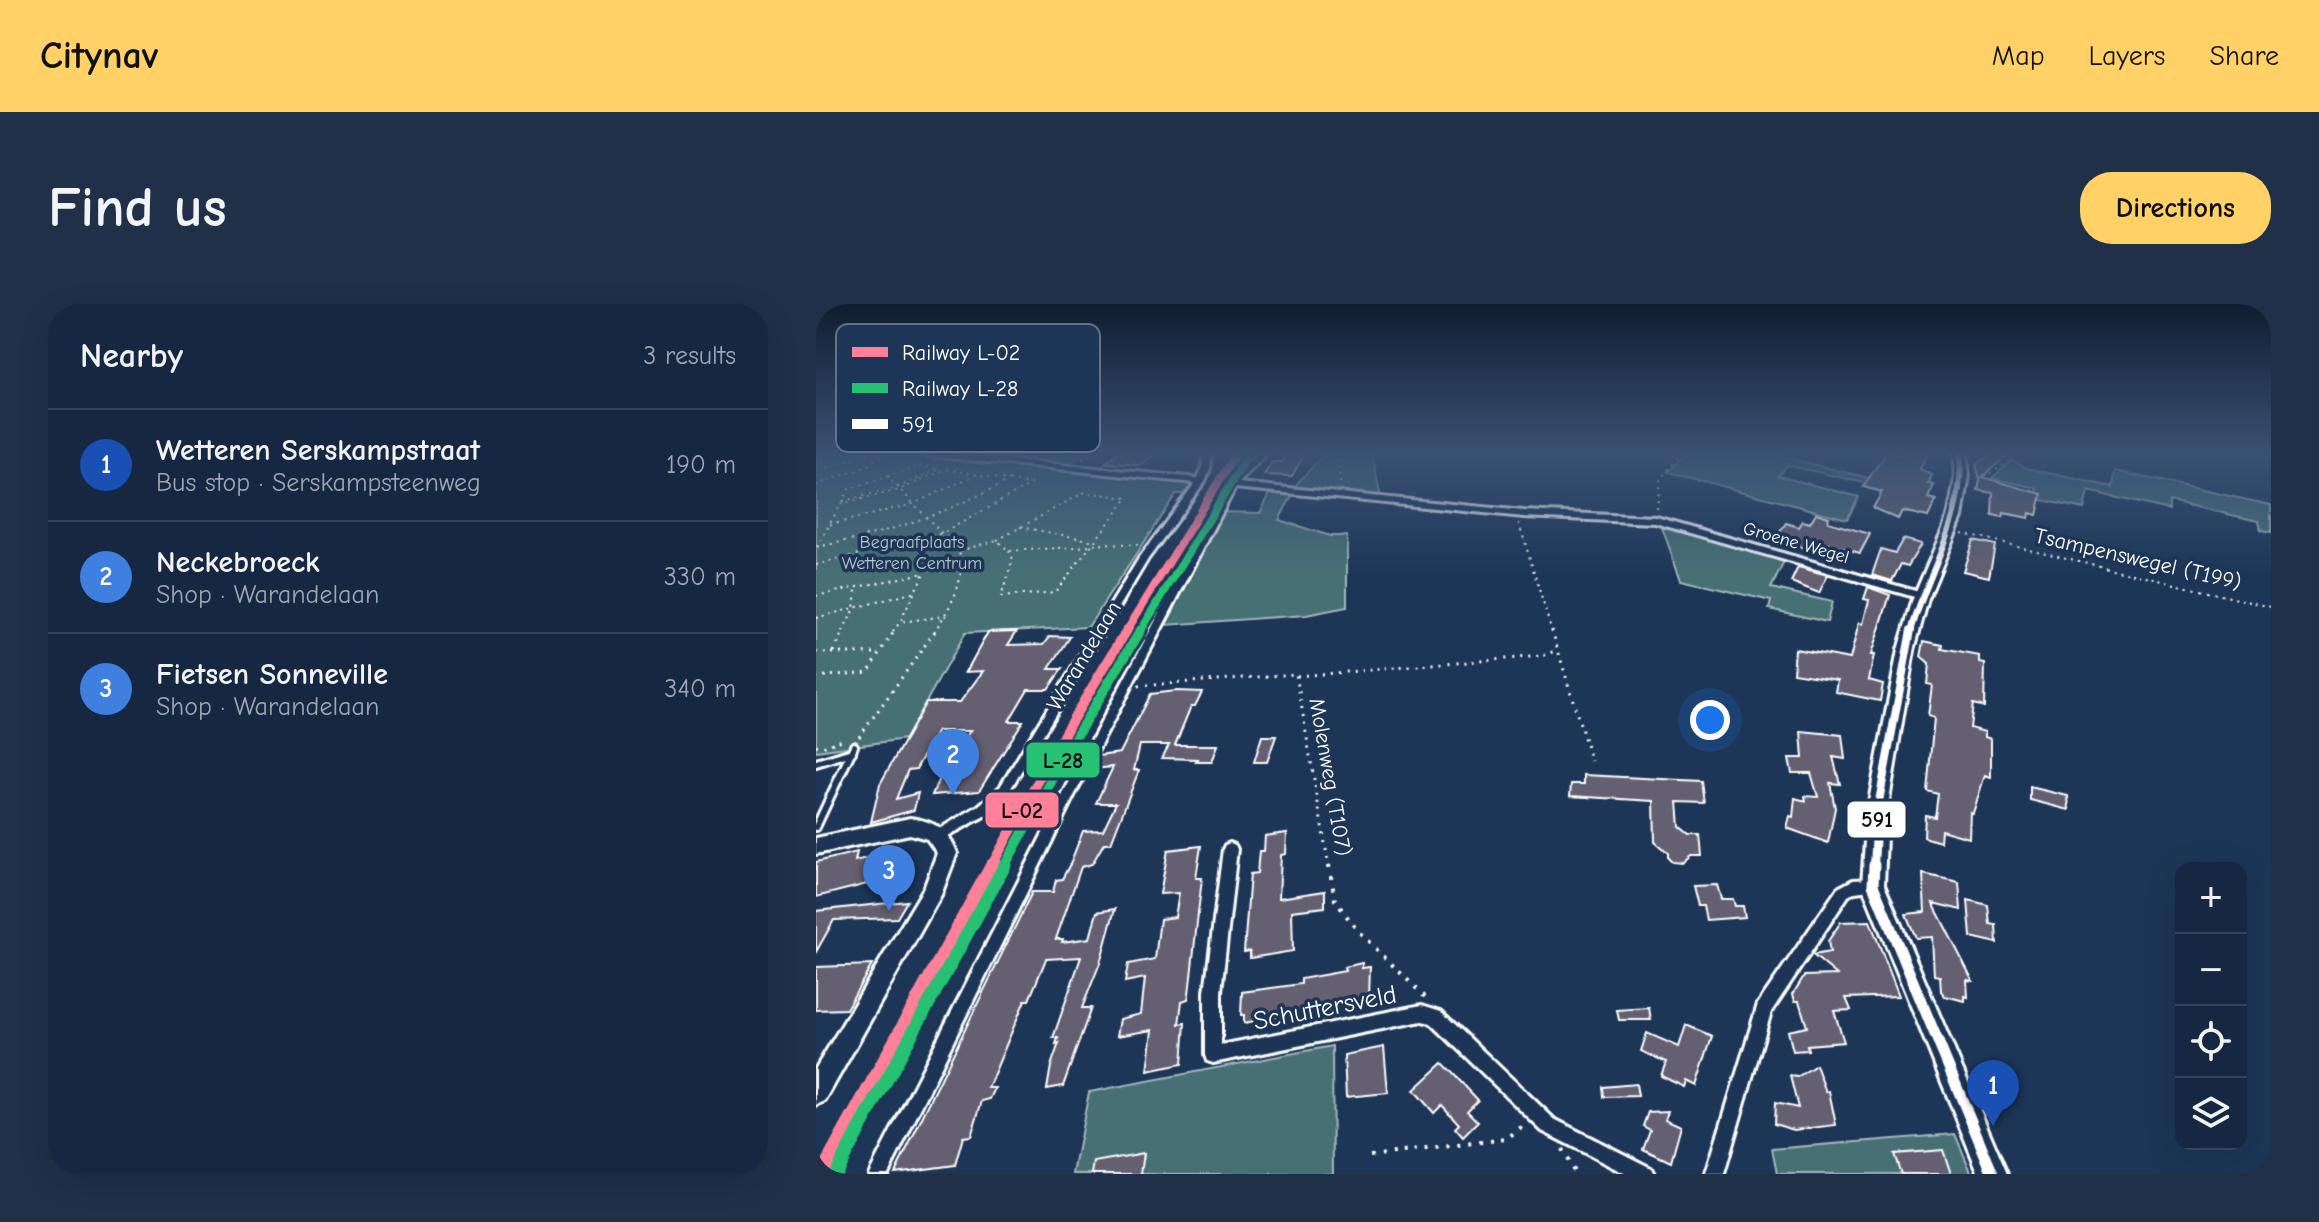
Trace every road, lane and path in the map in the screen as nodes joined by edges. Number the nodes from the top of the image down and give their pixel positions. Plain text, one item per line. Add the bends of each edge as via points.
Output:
1 (847, 494) edge
2 (877, 494) edge
3 (881, 494) edge
4 (903, 494) edge
5 (935, 494) edge
6 (986, 494) edge
7 (1014, 494) edge
8 (1082, 494) edge
9 (1096, 494) edge
10 (1192, 494) edge
11 (1227, 494) edge
12 (1325, 494) edge
13 (1659, 494) edge
14 (1960, 494) edge
15 (1340, 495) joint
16 (913, 504) junction
17 (1516, 514) junction
18 (927, 519) junction
19 (1656, 520) junction
20 (829, 526) junction
21 (1020, 527) junction
22 (1951, 531) junction
23 (943, 533) junction
24 (997, 540) junction
25 (1094, 544) junction
26 (1156, 546) junction
27 (816, 548) edge
28 (959, 551) junction
29 (1009, 551) junction
30 (816, 565) edge
31 (856, 589) dead end
32 (915, 592) junction
33 (816, 596) edge
34 (1922, 596) junction
35 (2271, 607) edge
36 (854, 609) junction
37 (946, 616) junction
38 (816, 618) edge
39 (900, 622) junction
40 (1559, 650) junction
41 (834, 652) junction
42 (816, 653) edge
43 (880, 653) junction
44 (1296, 676) junction
45 (816, 677) edge
46 (1126, 687) junction
47 (860, 734) junction
48 (816, 745) edge
49 (853, 749) junction
50 (1591, 761) dead end
51 (816, 763) edge
52 (816, 827) edge
53 (939, 836) junction
54 (816, 846) edge
55 (1230, 849) dead end
56 (1873, 885) junction
57 (1435, 1016) junction
58 (816, 1092) edge
59 (1534, 1111) junction
60 (1370, 1156) dead end
61 (878, 1174) edge
62 (1645, 1174) edge
63 (1715, 1174) edge
64 (1993, 1174) edge

1 - 2 path via 843,501
3 - 20 path via 841,504
4 - 16 path
5 - 16 path
6 - 18 path
7 - 23 path
8 - 21 path
9 - 25 path via 1128,498
10 - 26 street, Warandelaan
11 - 46 street
12 - 15 street, Groene Wegel
13 - 19 path
14 - 22 street
15 - 17 street, Groene Wegel
16 - 18 path
16 - 20 path
17 - 19 street, Groene Wegel
17 - 40 path
18 - 23 path
18 - 27 path
19 - 34 street, Groene Wegel
20 - 27 path
21 - 24 path
21 - 25 path
22 - 34 street
22 - 35 path, Tsampenswegel (T199)
23 - 28 path
23 - 30 path
24 - 28 path
24 - 29 path
25 - 26 path
25 - 29 path
25 - 29 path via 1055,592 1001,597 1013,559
26 - 53 street, Warandelaan via 1004,790 983,810
28 - 37 path via 964,573
31 - 36 path
32 - 33 path via 924,573
32 - 36 path
32 - 39 path
34 - 56 street via 1905,657 1881,791 1871,861
36 - 38 path
36 - 41 path
37 - 39 path
37 - 47 path
39 - 43 path
40 - 44 path via 1542,656
40 - 50 path
41 - 42 path
41 - 43 path
43 - 45 path via 868,672
44 - 46 path, Molenweg (T107)
44 - 57 path, Molenweg (T107) via 1335,900 1357,930 1425,994
46 - 61 street
47 - 48 path
47 - 49 path
49 - 51 lane
49 - 52 lane
53 - 54 street via 910,826
53 - 58 street via 947,853 941,874
55 - 57 street, Schuttersveld via 1213,992 1213,1055 1422,1013
56 - 63 street via 1843,892 1764,1009
56 - 64 street
57 - 59 street
59 - 60 path via 1506,1139
59 - 62 street via 1548,1125

